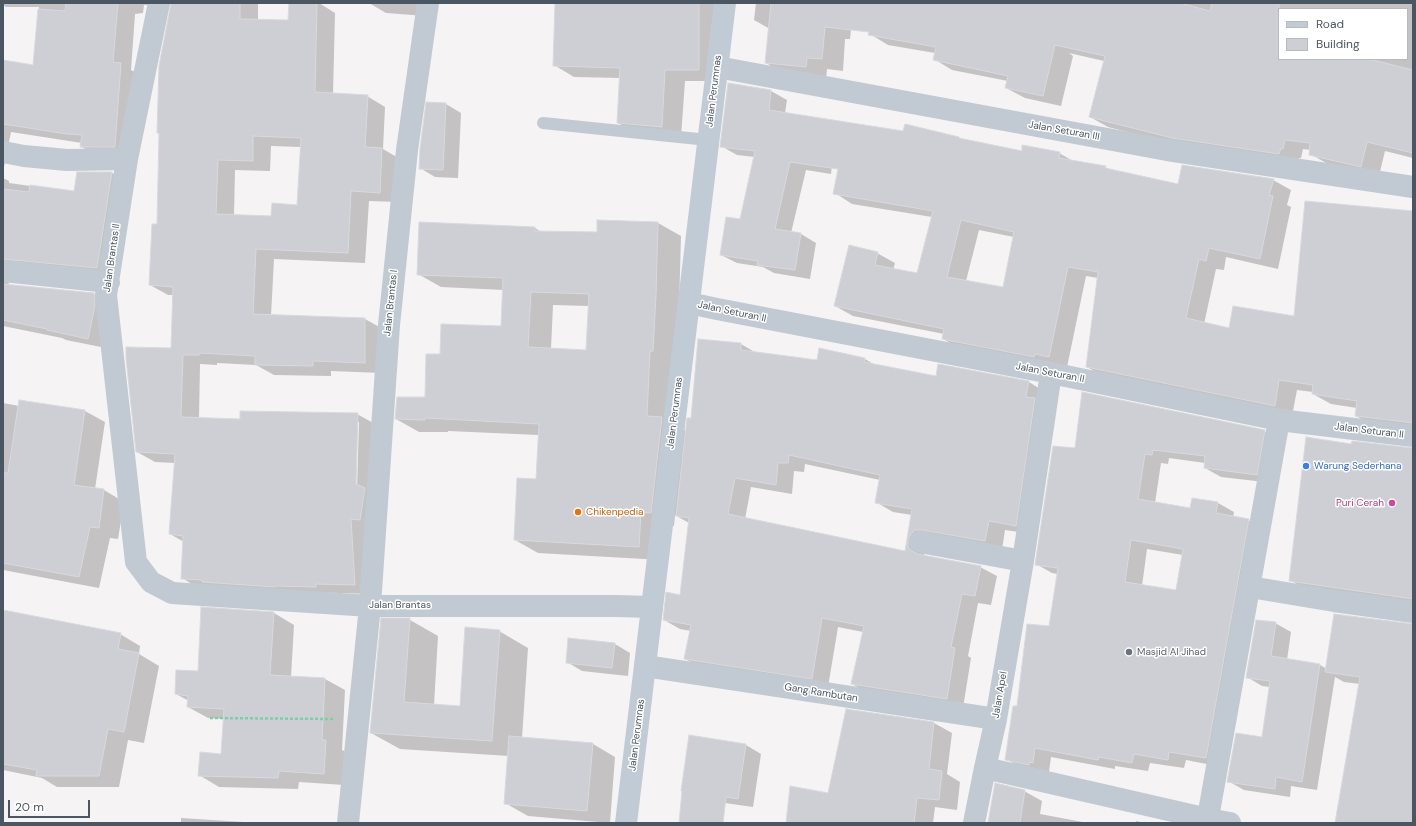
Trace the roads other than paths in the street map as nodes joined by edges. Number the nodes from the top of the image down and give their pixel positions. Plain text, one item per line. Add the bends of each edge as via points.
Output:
1 (160, 3) edge
2 (428, 3) edge
3 (725, 3) edge
4 (717, 67) junction
5 (543, 123) dead end
6 (708, 140) junction
7 (3, 152) edge
8 (127, 159) junction
9 (1413, 187) edge
10 (3, 271) edge
11 (109, 282) junction
12 (689, 303) junction
13 (1051, 373) junction
14 (1279, 420) junction
15 (1413, 436) edge
16 (920, 542) dead end
17 (1022, 561) junction
18 (151, 582) joint
19 (1250, 586) junction
20 (370, 606) junction
21 (652, 607) junction
22 (1413, 612) edge
23 (645, 666) junction
24 (996, 719) junction
25 (985, 768) junction
26 (1208, 821) edge
27 (348, 823) edge
28 (626, 823) edge
29 (974, 823) edge
30 (1230, 823) edge

1 - 8 street, Jalan Brantas II
2 - 20 street, Jalan Brantas I via 407,150 388,325
3 - 4 main road, Jalan Perumnas
4 - 6 main road, Jalan Perumnas
4 - 9 street, Jalan Seturan III via 1167,150
5 - 6 lane
6 - 12 main road, Jalan Perumnas
7 - 8 street via 66,160
8 - 11 street, Jalan Brantas II
10 - 11 street
11 - 18 street, Jalan Brantas II via 106,295 136,562
12 - 13 street, Jalan Seturan II
12 - 21 main road, Jalan Perumnas
13 - 14 street, Jalan Seturan II
13 - 17 street, Jalan Apel
14 - 15 street, Jalan Seturan II
14 - 19 street
16 - 17 street
17 - 24 street, Jalan Apel
18 - 20 street, Jalan Brantas via 172,593
19 - 22 street via 1334,602
19 - 26 street
20 - 21 street, Jalan Brantas
20 - 27 street, Jalan Brantas I
21 - 23 main road, Jalan Perumnas
23 - 24 street, Gang Rambutan
23 - 28 main road, Jalan Perumnas
24 - 25 street, Jalan Apel
25 - 26 street
25 - 29 street, Jalan Apel
26 - 30 street

